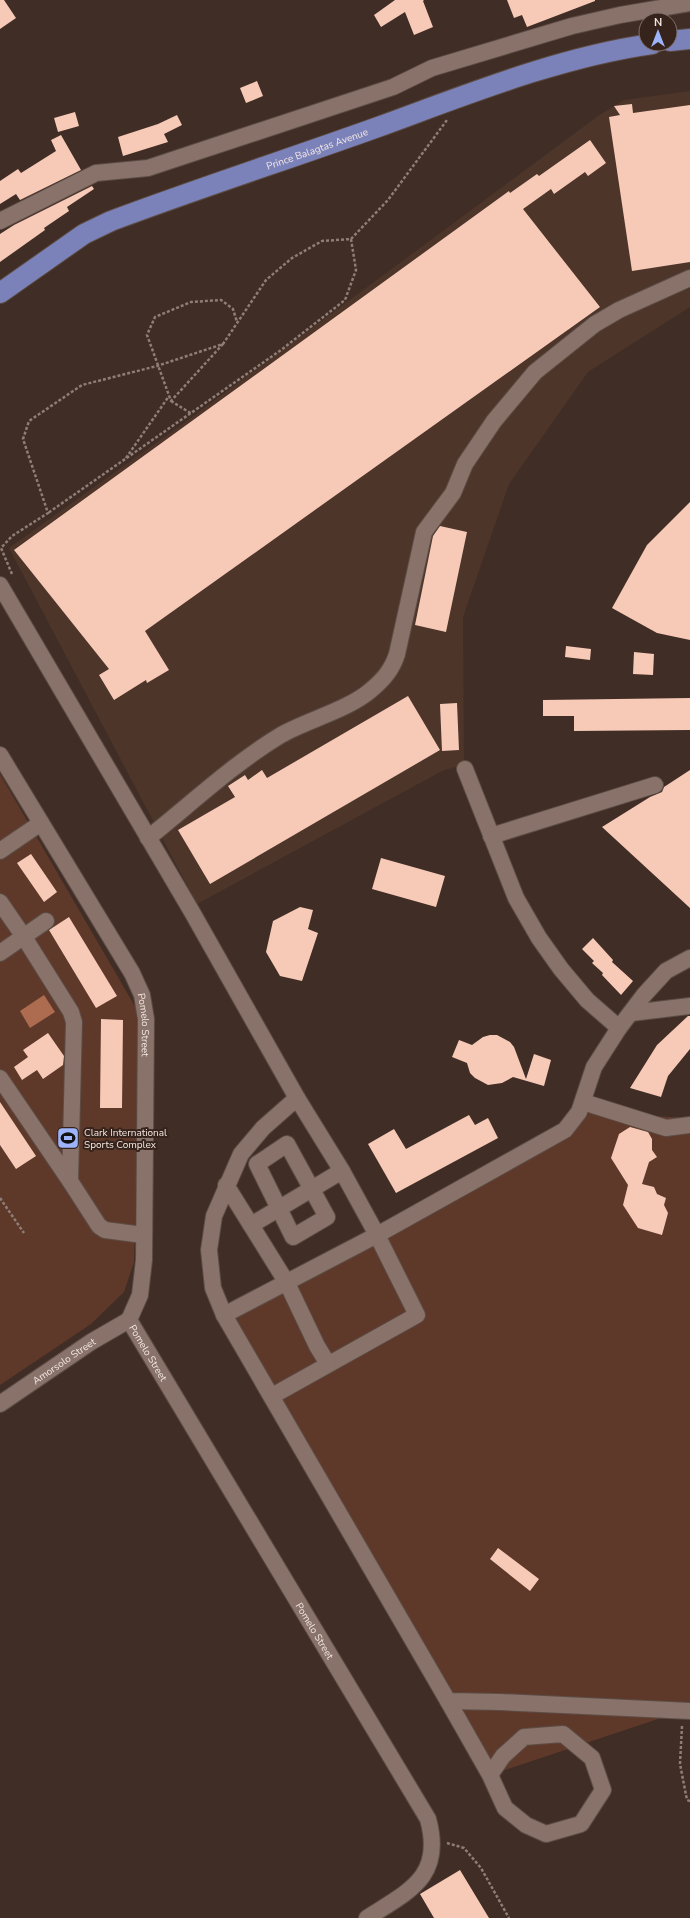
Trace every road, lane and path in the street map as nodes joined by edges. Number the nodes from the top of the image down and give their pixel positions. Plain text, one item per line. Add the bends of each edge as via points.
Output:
1 (690, 3) edge
2 (690, 39) edge
3 (678, 40) edge
4 (638, 46) edge
5 (464, 95) junction
6 (0, 221) edge
7 (351, 239) junction
8 (690, 278) edge
9 (0, 293) edge
10 (237, 322) junction
11 (223, 344) junction
12 (157, 366) junction
13 (169, 396) junction
14 (171, 402) junction
15 (192, 414) junction
16 (124, 460) junction
17 (48, 513) junction
18 (7, 582) edge
19 (0, 755) edge
20 (464, 769) dead end
21 (655, 785) dead end
22 (41, 823) junction
23 (491, 836) junction
24 (148, 838) junction
25 (0, 851) edge
26 (3, 912) edge
27 (46, 921) dead end
28 (24, 937) junction
29 (0, 953) edge
30 (690, 958) edge
31 (690, 1006) edge
32 (631, 1013) junction
33 (619, 1028) junction
34 (0, 1078) edge
35 (297, 1098) junction
36 (582, 1102) junction
37 (690, 1125) edge
38 (342, 1171) junction
39 (70, 1181) junction
40 (226, 1185) junction
41 (310, 1190) junction
42 (0, 1198) edge
43 (278, 1209) junction
44 (251, 1225) junction
45 (24, 1233) dead end
46 (143, 1235) junction
47 (377, 1235) junction
48 (287, 1283) junction
49 (224, 1315) junction
50 (129, 1320) junction
51 (328, 1364) junction
52 (272, 1396) junction
53 (0, 1404) edge
54 (448, 1701) junction
55 (686, 1711) edge
56 (490, 1775) junction
57 (690, 1801) edge
58 (433, 1843) junction
59 (367, 1918) edge
60 (508, 1918) edge

1 - 6 street via 572,26 432,68 393,87 148,168 96,173
2 - 3 main road
4 - 5 main road, Prince Balagtas Avenue via 550,68
5 - 7 path via 388,200
5 - 9 main road, Prince Balagtas Avenue via 111,221 84,234
7 - 10 path via 322,241 292,258 266,280
7 - 15 path via 356,270 345,300
8 - 24 street via 619,310 595,324 534,372 494,421 466,464 453,493 424,532 397,654 389,673 370,691 317,719 297,726 246,759
10 - 11 path
10 - 12 path via 233,309 221,300 191,302 155,317 147,335
11 - 12 path
11 - 14 path
12 - 13 path
12 - 17 path via 82,385 30,422 23,439
13 - 14 path
13 - 16 path
14 - 15 path
15 - 16 path
16 - 17 path
17 - 18 path via 12,536 1,548
18 - 24 street
19 - 22 street, Pomelo Street
20 - 23 street
21 - 23 street
22 - 25 street
22 - 46 street, Pomelo Street via 132,973 142,995 146,1020
23 - 33 street via 516,898 538,938 587,1000
24 - 35 street
26 - 28 street
27 - 28 street
28 - 29 street
28 - 39 street via 71,1012 74,1022
30 - 32 street via 666,971
31 - 32 street
32 - 33 street
33 - 36 street via 594,1068
34 - 39 street
35 - 38 street
35 - 40 street via 263,1128 241,1154
36 - 37 street via 666,1128
36 - 47 street via 579,1112 565,1130
38 - 41 street
38 - 47 street
39 - 46 street via 102,1228
40 - 44 street
40 - 49 street via 214,1216 209,1250 213,1288
41 - 43 street
41 - 43 street via 327,1217 293,1237
41 - 43 street via 287,1144 257,1164
42 - 45 path
43 - 44 street
44 - 48 street
46 - 50 street, Pomelo Street via 144,1260 140,1295
47 - 48 street
47 - 51 street via 417,1315
48 - 49 street
48 - 51 street via 316,1346
49 - 52 street
50 - 53 street, Amorsolo Street via 91,1342
50 - 58 street, Pomelo Street via 422,1806 428,1819
51 - 52 street
52 - 54 street
54 - 55 street
54 - 56 street
55 - 57 path via 680,1764 687,1800
56 - 56 street via 505,1808 526,1825 546,1834 581,1824 603,1790 592,1758 563,1734 524,1737 503,1756
58 - 59 street via 431,1860 425,1874 416,1885
58 - 60 path via 464,1848 481,1868

